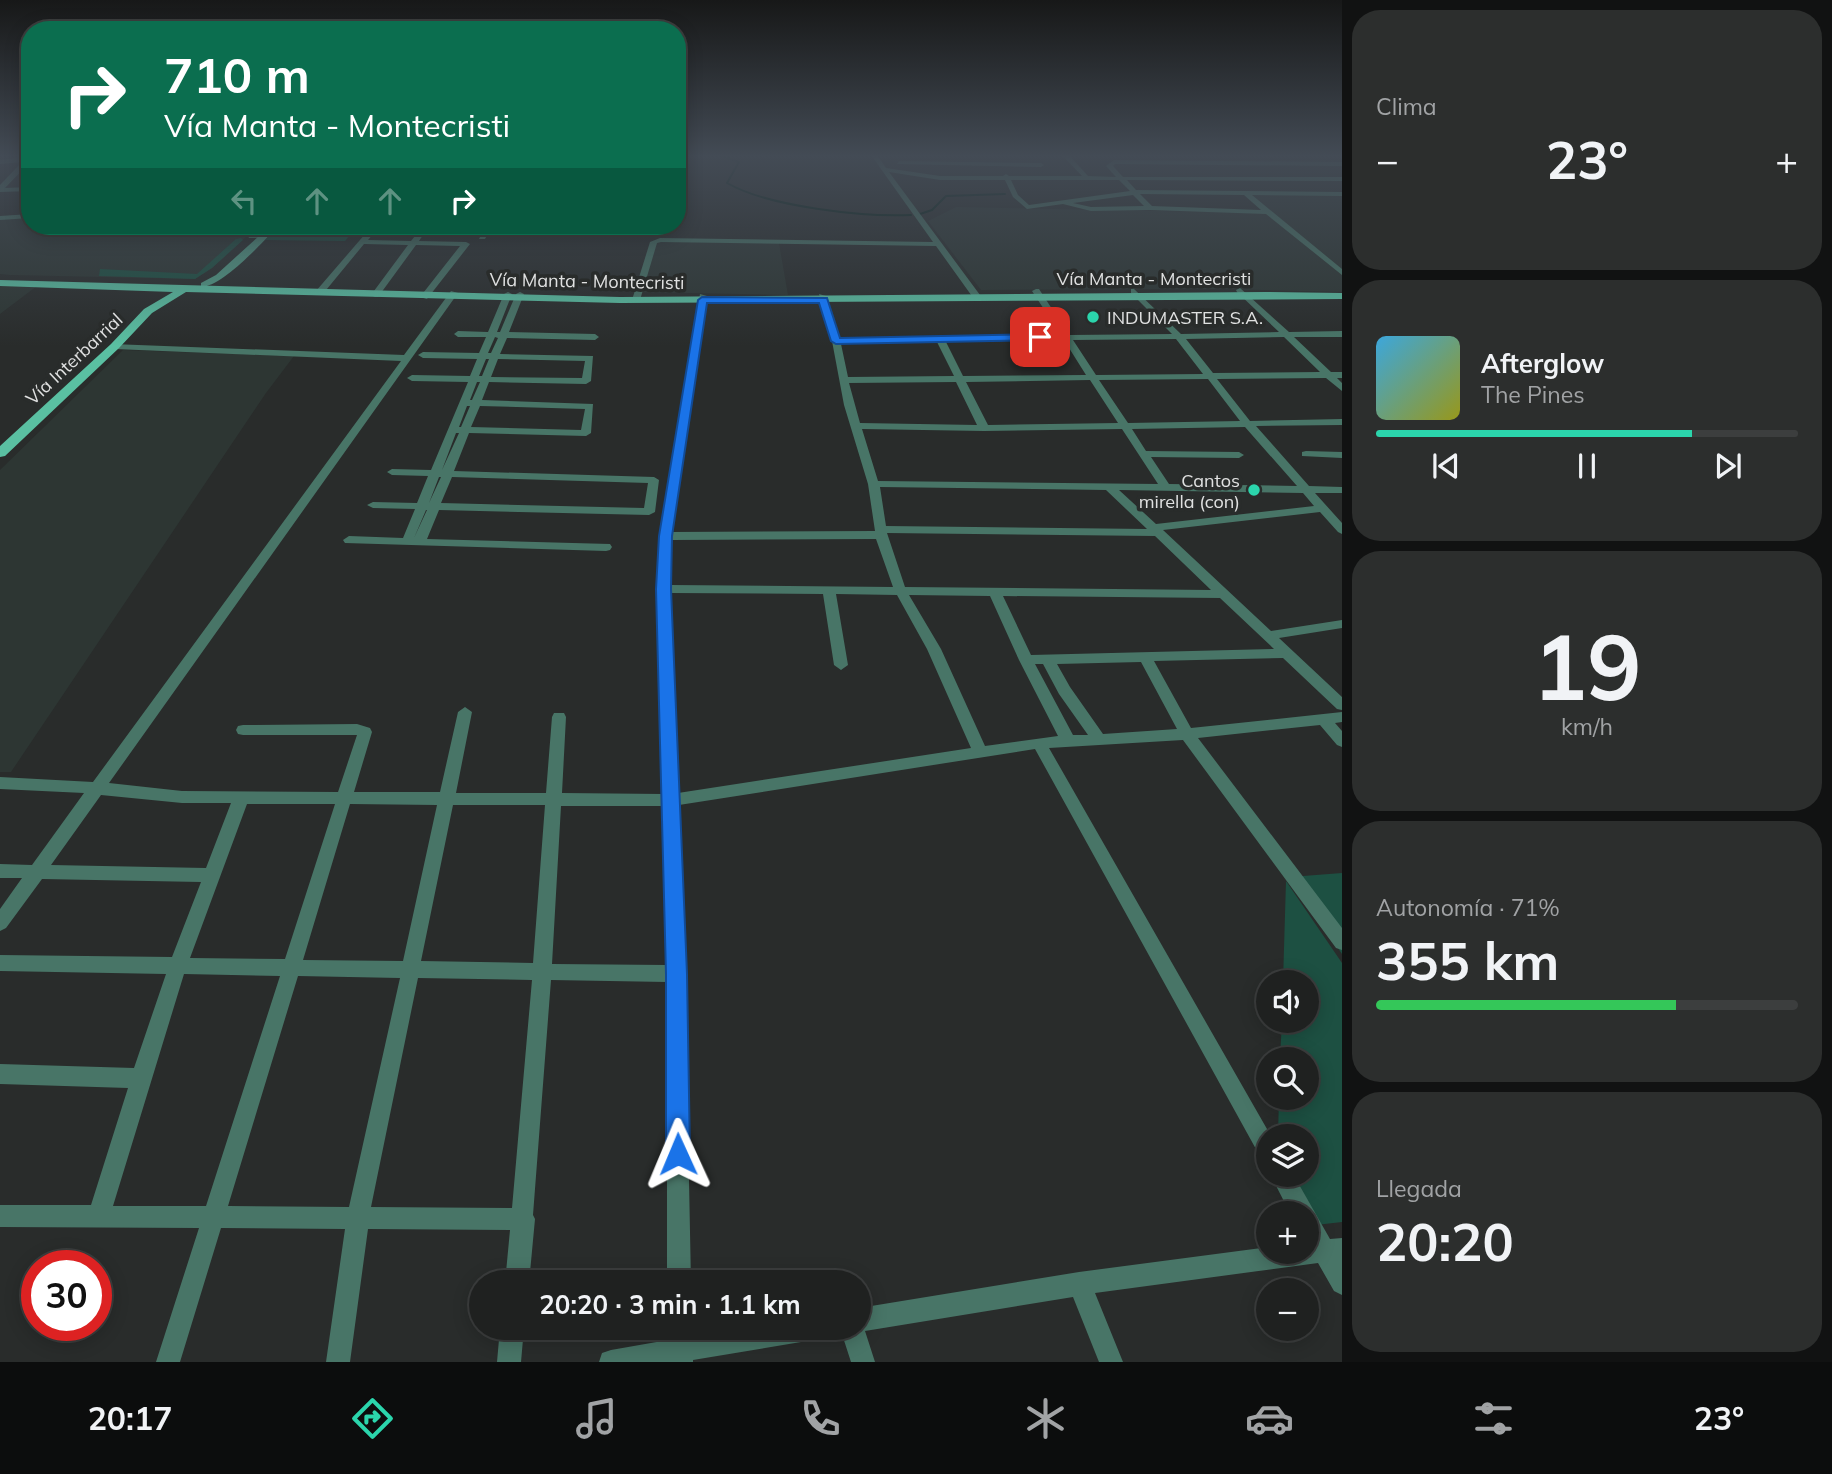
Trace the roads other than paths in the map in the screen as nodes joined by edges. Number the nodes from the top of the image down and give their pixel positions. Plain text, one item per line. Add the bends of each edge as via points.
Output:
1 (920, 219) edge
2 (1275, 219) edge
3 (369, 235) edge
4 (420, 235) edge
5 (252, 236) joint
6 (263, 236) joint
7 (363, 242) junction
8 (414, 243) junction
9 (938, 244) junction
10 (1342, 273) edge
11 (0, 281) edge
12 (195, 287) junction
13 (158, 289) junction
14 (320, 291) junction
15 (1242, 292) junction
16 (377, 293) junction
17 (1136, 293) junction
18 (1038, 294) junction
19 (1342, 294) edge
20 (426, 295) junction
21 (453, 295) junction
22 (975, 295) junction
23 (513, 296) junction
24 (636, 298) junction
25 (703, 298) junction
26 (823, 298) junction
27 (157, 304) junction
28 (498, 318) junction
29 (510, 318) junction
30 (142, 319) junction
31 (458, 334) dead end
32 (1286, 334) junction
33 (1342, 334) edge
34 (491, 335) junction
35 (503, 335) junction
36 (1178, 335) junction
37 (594, 337) dead end
38 (1065, 337) junction
39 (940, 339) junction
40 (836, 341) junction
41 (115, 346) junction
42 (423, 355) dead end
43 (482, 357) junction
44 (495, 357) junction
45 (405, 358) junction
46 (1342, 375) edge
47 (1330, 376) junction
48 (1092, 377) junction
49 (1212, 377) junction
50 (412, 378) dead end
51 (961, 378) junction
52 (474, 379) junction
53 (486, 379) junction
54 (844, 380) junction
55 (1342, 388) edge
56 (464, 403) junction
57 (477, 403) junction
58 (1342, 422) edge
59 (1247, 423) junction
60 (1124, 424) junction
61 (855, 426) junction
62 (984, 428) junction
63 (453, 430) junction
64 (467, 430) junction
65 (0, 453) edge
66 (1144, 454) junction
67 (1306, 454) dead end
68 (1342, 454) edge
69 (1239, 455) dead end
70 (392, 472) dead end
71 (436, 472) junction
72 (449, 472) junction
73 (874, 484) junction
74 (1109, 487) junction
75 (1165, 487) junction
76 (1304, 489) junction
77 (1342, 490) edge
78 (373, 505) dead end
79 (422, 506) junction
80 (435, 506) junction
81 (1322, 509) junction
82 (1156, 530) junction
83 (1342, 530) edge
84 (881, 532) junction
85 (665, 536) junction
86 (349, 540) dead end
87 (413, 542) junction
88 (606, 547) dead end
89 (664, 589) junction
90 (900, 590) junction
91 (829, 593) junction
92 (995, 593) junction
93 (1226, 594) junction
94 (1342, 624) edge
95 (1270, 635) junction
96 (1288, 653) junction
97 (1145, 657) junction
98 (1026, 660) junction
99 (1048, 660) junction
100 (841, 665) dead end
101 (1339, 700) edge
102 (465, 712) dead end
103 (559, 717) dead end
104 (1342, 718) edge
105 (1324, 720) junction
106 (243, 730) dead end
107 (1187, 734) junction
108 (1099, 739) junction
109 (1068, 741) junction
110 (1342, 741) edge
111 (1039, 743) junction
112 (980, 751) junction
113 (0, 783) edge
114 (96, 788) junction
115 (241, 798) junction
116 (342, 799) junction
117 (447, 799) junction
118 (555, 800) junction
119 (672, 800) junction
120 (0, 871) edge
121 (36, 872) junction
122 (212, 876) junction
123 (0, 923) edge
124 (1342, 942) edge
125 (0, 962) edge
126 (178, 966) junction
127 (290, 968) junction
128 (411, 970) junction
129 (542, 972) junction
130 (676, 974) junction
131 (0, 1074) edge
132 (141, 1078) junction
133 (1256, 1130) edge
134 (0, 1216) edge
135 (99, 1216) junction
136 (213, 1217) junction
137 (358, 1218) junction
138 (524, 1219) junction
139 (1319, 1235) edge
140 (1333, 1250) edge
141 (518, 1270) edge
142 (679, 1270) edge
143 (1342, 1283) edge
144 (1079, 1284) junction
145 (871, 1318) edge
146 (511, 1340) edge
147 (729, 1340) edge
148 (856, 1340) edge
149 (680, 1347) edge
150 (168, 1362) edge
151 (338, 1362) edge
152 (509, 1362) edge
153 (611, 1362) edge
154 (863, 1362) edge
155 (1111, 1362) edge

1 - 9 street
2 - 10 street
3 - 7 street
4 - 8 street
5 - 6 street
5 - 12 main road, Vía Interbarrial
6 - 12 main road, Vía Interbarrial via 219,277
7 - 8 street
7 - 14 street
8 - 16 street
8 - 20 street via 466,244
9 - 22 street
9 - 24 street via 660,240 654,242
11 - 12 main road, Vía Manta - Montecristi
11 - 13 main road, Vía Manta - Montecristi
12 - 13 main road, Vía Manta - Montecristi
12 - 14 main road, Vía Manta - Montecristi
12 - 27 main road, Vía Interbarrial
12 - 30 main road, Vía Interbarrial
13 - 27 main road via 162,294
14 - 16 main road, Vía Manta - Montecristi
15 - 17 main road, Vía Manta - Montecristi
15 - 19 main road, Vía Manta - Montecristi
15 - 32 street
16 - 20 main road, Vía Manta - Montecristi
17 - 18 main road, Vía Manta - Montecristi
17 - 36 street
18 - 22 main road, Vía Manta - Montecristi
18 - 38 street
20 - 21 main road, Vía Manta - Montecristi
21 - 23 main road, Vía Manta - Montecristi
21 - 45 street
22 - 26 main road, Vía Manta - Montecristi
23 - 24 main road, Vía Manta - Montecristi
23 - 28 street
23 - 29 street
24 - 25 main road, Vía Manta - Montecristi
25 - 26 main road, Vía Manta - Montecristi
25 - 85 street
26 - 40 street
27 - 30 main road, Vía Interbarrial
28 - 29 street
28 - 34 street
29 - 35 street
30 - 41 main road, Vía Interbarrial
31 - 34 street
32 - 33 street
32 - 36 street
32 - 47 street
34 - 35 street
34 - 43 street
35 - 37 street
35 - 44 street
36 - 38 street
36 - 49 street
38 - 39 street
38 - 48 street
39 - 40 street
39 - 51 street
40 - 54 street
41 - 45 street
41 - 65 main road, Vía Interbarrial
42 - 43 street
43 - 44 street
43 - 52 street
44 - 53 street
44 - 53 street via 590,358 586,381
45 - 114 street
46 - 47 street
47 - 49 street
47 - 55 street
48 - 49 street
48 - 51 street
48 - 60 street
49 - 59 street
50 - 52 street
51 - 54 street
51 - 62 street
52 - 53 street
52 - 56 street
53 - 57 street
54 - 61 street
56 - 57 street
56 - 63 street
57 - 64 street
57 - 64 street via 590,406 586,433
58 - 59 street
59 - 60 street
59 - 76 street
60 - 62 street
60 - 66 street
61 - 62 street
61 - 73 street
63 - 64 street
63 - 71 street
64 - 72 street
66 - 69 street
66 - 75 street
67 - 68 street
70 - 71 street
71 - 72 street
71 - 79 street
72 - 80 street
72 - 80 street via 654,480 649,512
73 - 74 street
73 - 84 street
74 - 75 street
74 - 82 street
75 - 76 street
76 - 77 street
76 - 81 street
78 - 79 street
79 - 80 street
79 - 87 street
80 - 87 street
81 - 82 street
81 - 83 street
82 - 84 street
82 - 93 street
84 - 85 street
84 - 90 street
85 - 89 street
86 - 87 street
87 - 88 street
89 - 91 street
89 - 119 street
90 - 91 street
90 - 92 street
90 - 112 street via 934,649
91 - 100 street
92 - 93 street
92 - 98 street
93 - 95 street
94 - 95 street
95 - 96 street
96 - 97 street
96 - 101 street
97 - 99 street
97 - 107 street
98 - 99 street
98 - 109 street
99 - 108 street
102 - 117 street
103 - 118 street
104 - 105 street
105 - 107 street
105 - 110 street
106 - 116 street via 362,730 361,748
107 - 108 street
107 - 124 street
108 - 109 street
109 - 111 street
111 - 112 street
111 - 133 street
112 - 119 street
113 - 114 street
114 - 115 street
114 - 121 street
115 - 116 street
115 - 122 street
116 - 117 street
116 - 127 street
117 - 118 street
117 - 128 street
118 - 119 street
118 - 129 street
119 - 130 street
120 - 121 street
121 - 122 street
121 - 123 street
122 - 126 street
125 - 126 street
126 - 127 street
126 - 132 street
127 - 128 street
127 - 136 street
128 - 129 street
128 - 137 street
129 - 130 street
129 - 138 street
130 - 142 street
131 - 132 street
132 - 135 street
134 - 135 street
135 - 136 street
136 - 137 street
136 - 150 street
137 - 138 street
137 - 151 street
138 - 141 street
139 - 140 street
140 - 143 street
140 - 144 street
144 - 145 street
144 - 155 street
146 - 152 street
147 - 149 street
148 - 154 street
149 - 153 street

